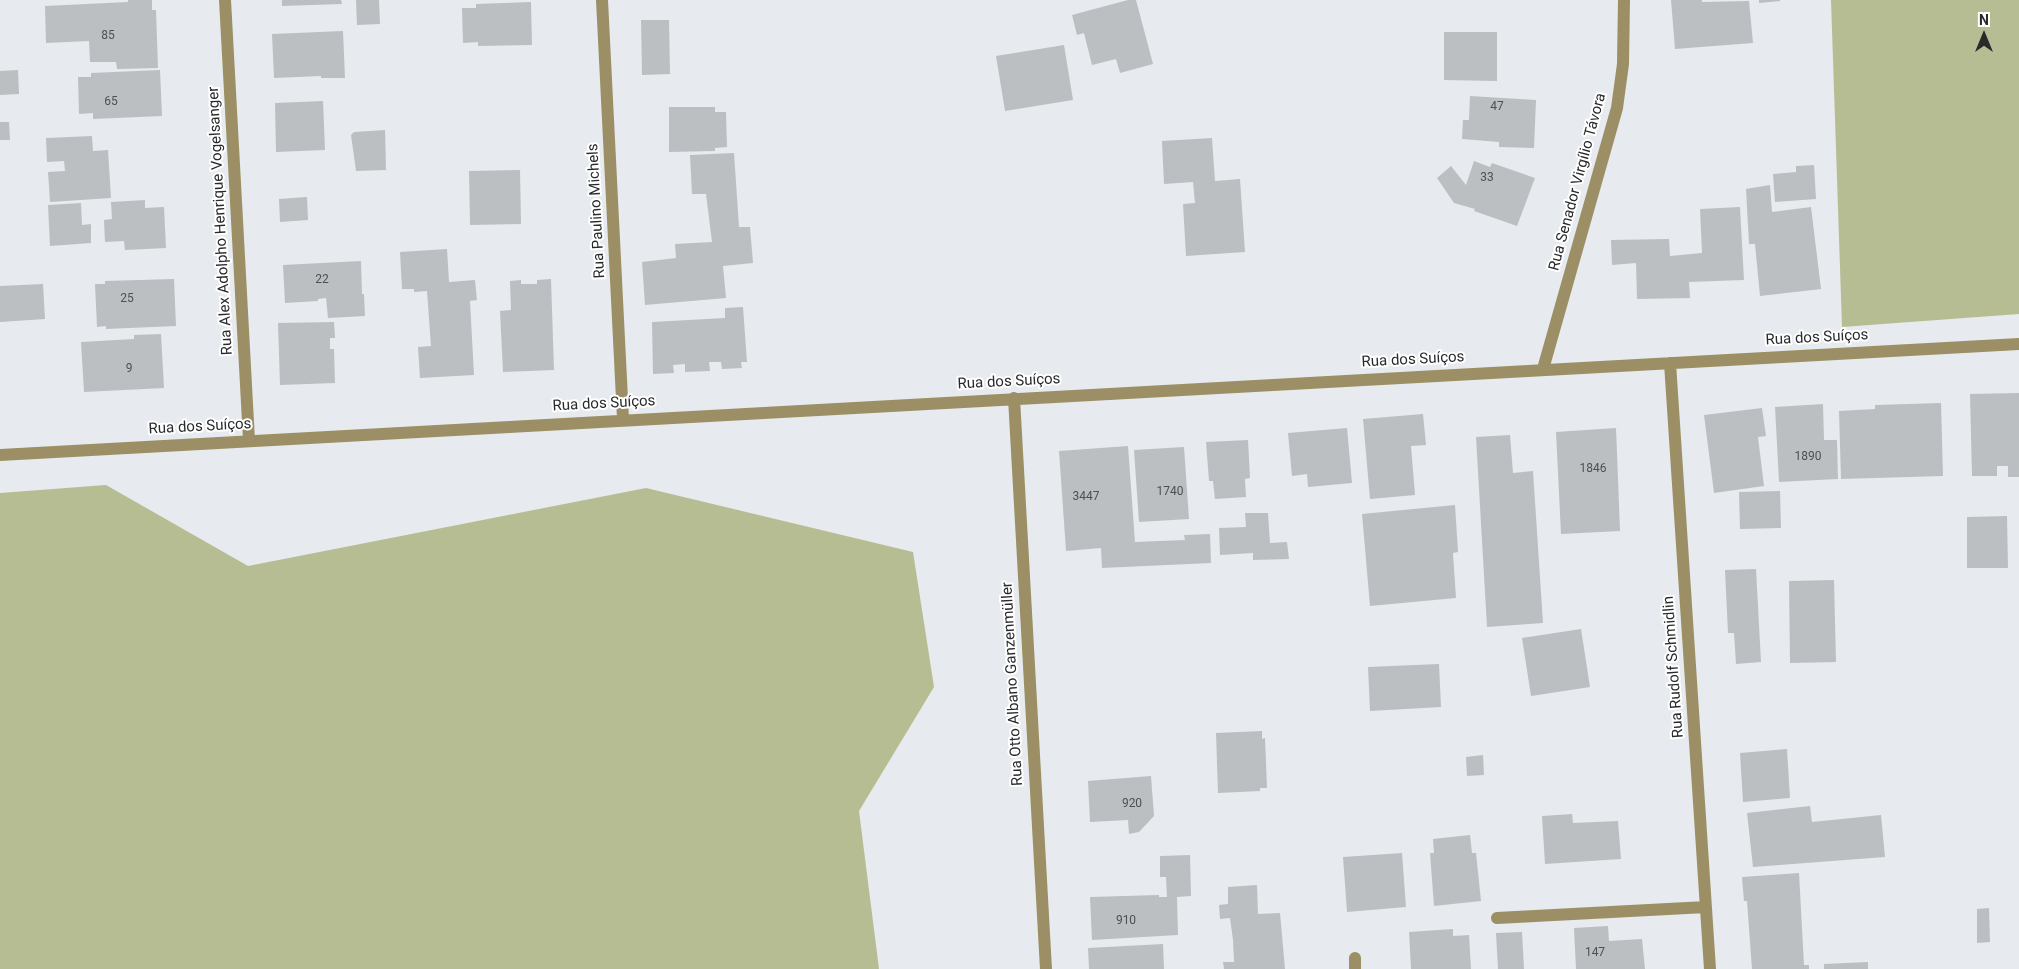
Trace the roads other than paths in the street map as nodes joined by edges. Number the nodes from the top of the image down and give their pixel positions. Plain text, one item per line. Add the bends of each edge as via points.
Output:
1 (225, 0) edge
2 (602, 0) edge
3 (1624, 0) edge
4 (2019, 344) edge
5 (1670, 363) junction
6 (1543, 370) junction
7 (1014, 398) junction
8 (624, 419) junction
9 (248, 440) junction
10 (0, 455) edge
11 (1706, 907) junction
12 (1497, 918) dead end
13 (1046, 969) edge
14 (1710, 969) edge

1 - 9 street, Rua Alex Adolpho Henrique Vogelsanger
2 - 8 street, Rua Paulino Michels
3 - 6 street, Rua Senador Virgílio Távora via 1623,64 1617,108
4 - 5 street, Rua dos Suíços
5 - 6 street, Rua dos Suíços
5 - 11 street, Rua Rudolf Schmidlin
6 - 7 street, Rua dos Suíços
7 - 8 street, Rua dos Suíços
7 - 13 street, Rua Otto Albano Ganzenmüller
8 - 9 street, Rua dos Suíços
9 - 10 street, Rua dos Suíços
11 - 12 street
11 - 14 street, Rua Rudolf Schmidlin

